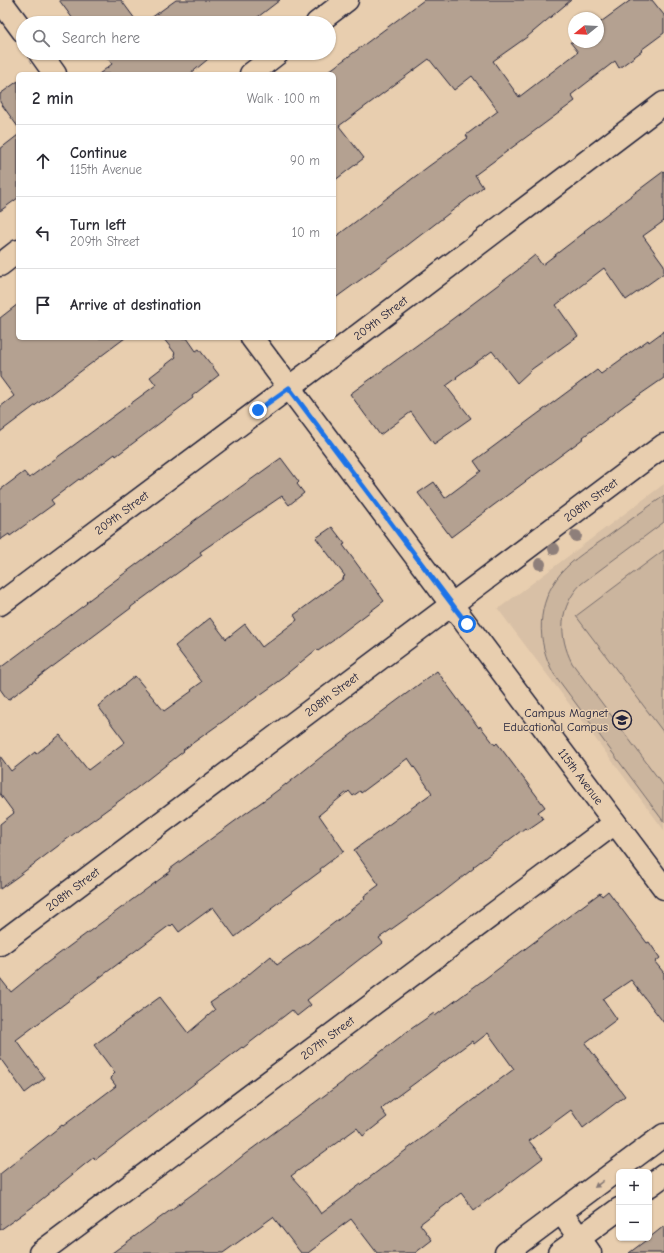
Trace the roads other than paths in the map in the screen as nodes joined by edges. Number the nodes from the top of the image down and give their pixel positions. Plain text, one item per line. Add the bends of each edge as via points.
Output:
1 (0, 0) edge
2 (347, 0) edge
3 (326, 16) edge
4 (16, 22) edge
5 (45, 60) edge
6 (269, 60) edge
7 (54, 72) edge
8 (254, 72) edge
9 (664, 103) edge
10 (16, 252) edge
11 (0, 264) edge
12 (253, 340) edge
13 (289, 388) junction
14 (664, 446) edge
15 (0, 604) edge
16 (452, 605) junction
17 (615, 823) junction
18 (664, 888) edge
19 (0, 944) edge
20 (664, 1135) edge
21 (664, 1175) edge
22 (652, 1184) edge
23 (561, 1212) junction
24 (616, 1212) edge
25 (585, 1246) edge
26 (40, 1253) edge
27 (506, 1253) edge
28 (559, 1253) edge

1 - 4 street
2 - 3 street
5 - 7 street
6 - 8 street
9 - 13 street, 209th Street
10 - 11 street
12 - 13 street, 115th Avenue
13 - 15 street, 209th Street
13 - 16 street, 115th Avenue
14 - 16 street, 208th Street
16 - 17 street, 115th Avenue
16 - 19 street, 208th Street
17 - 18 street, 115th Avenue
17 - 26 street, 207th Street
20 -> 23 street
21 - 22 street
23 - 25 street
23 - 27 street
24 - 25 street
25 - 28 street

